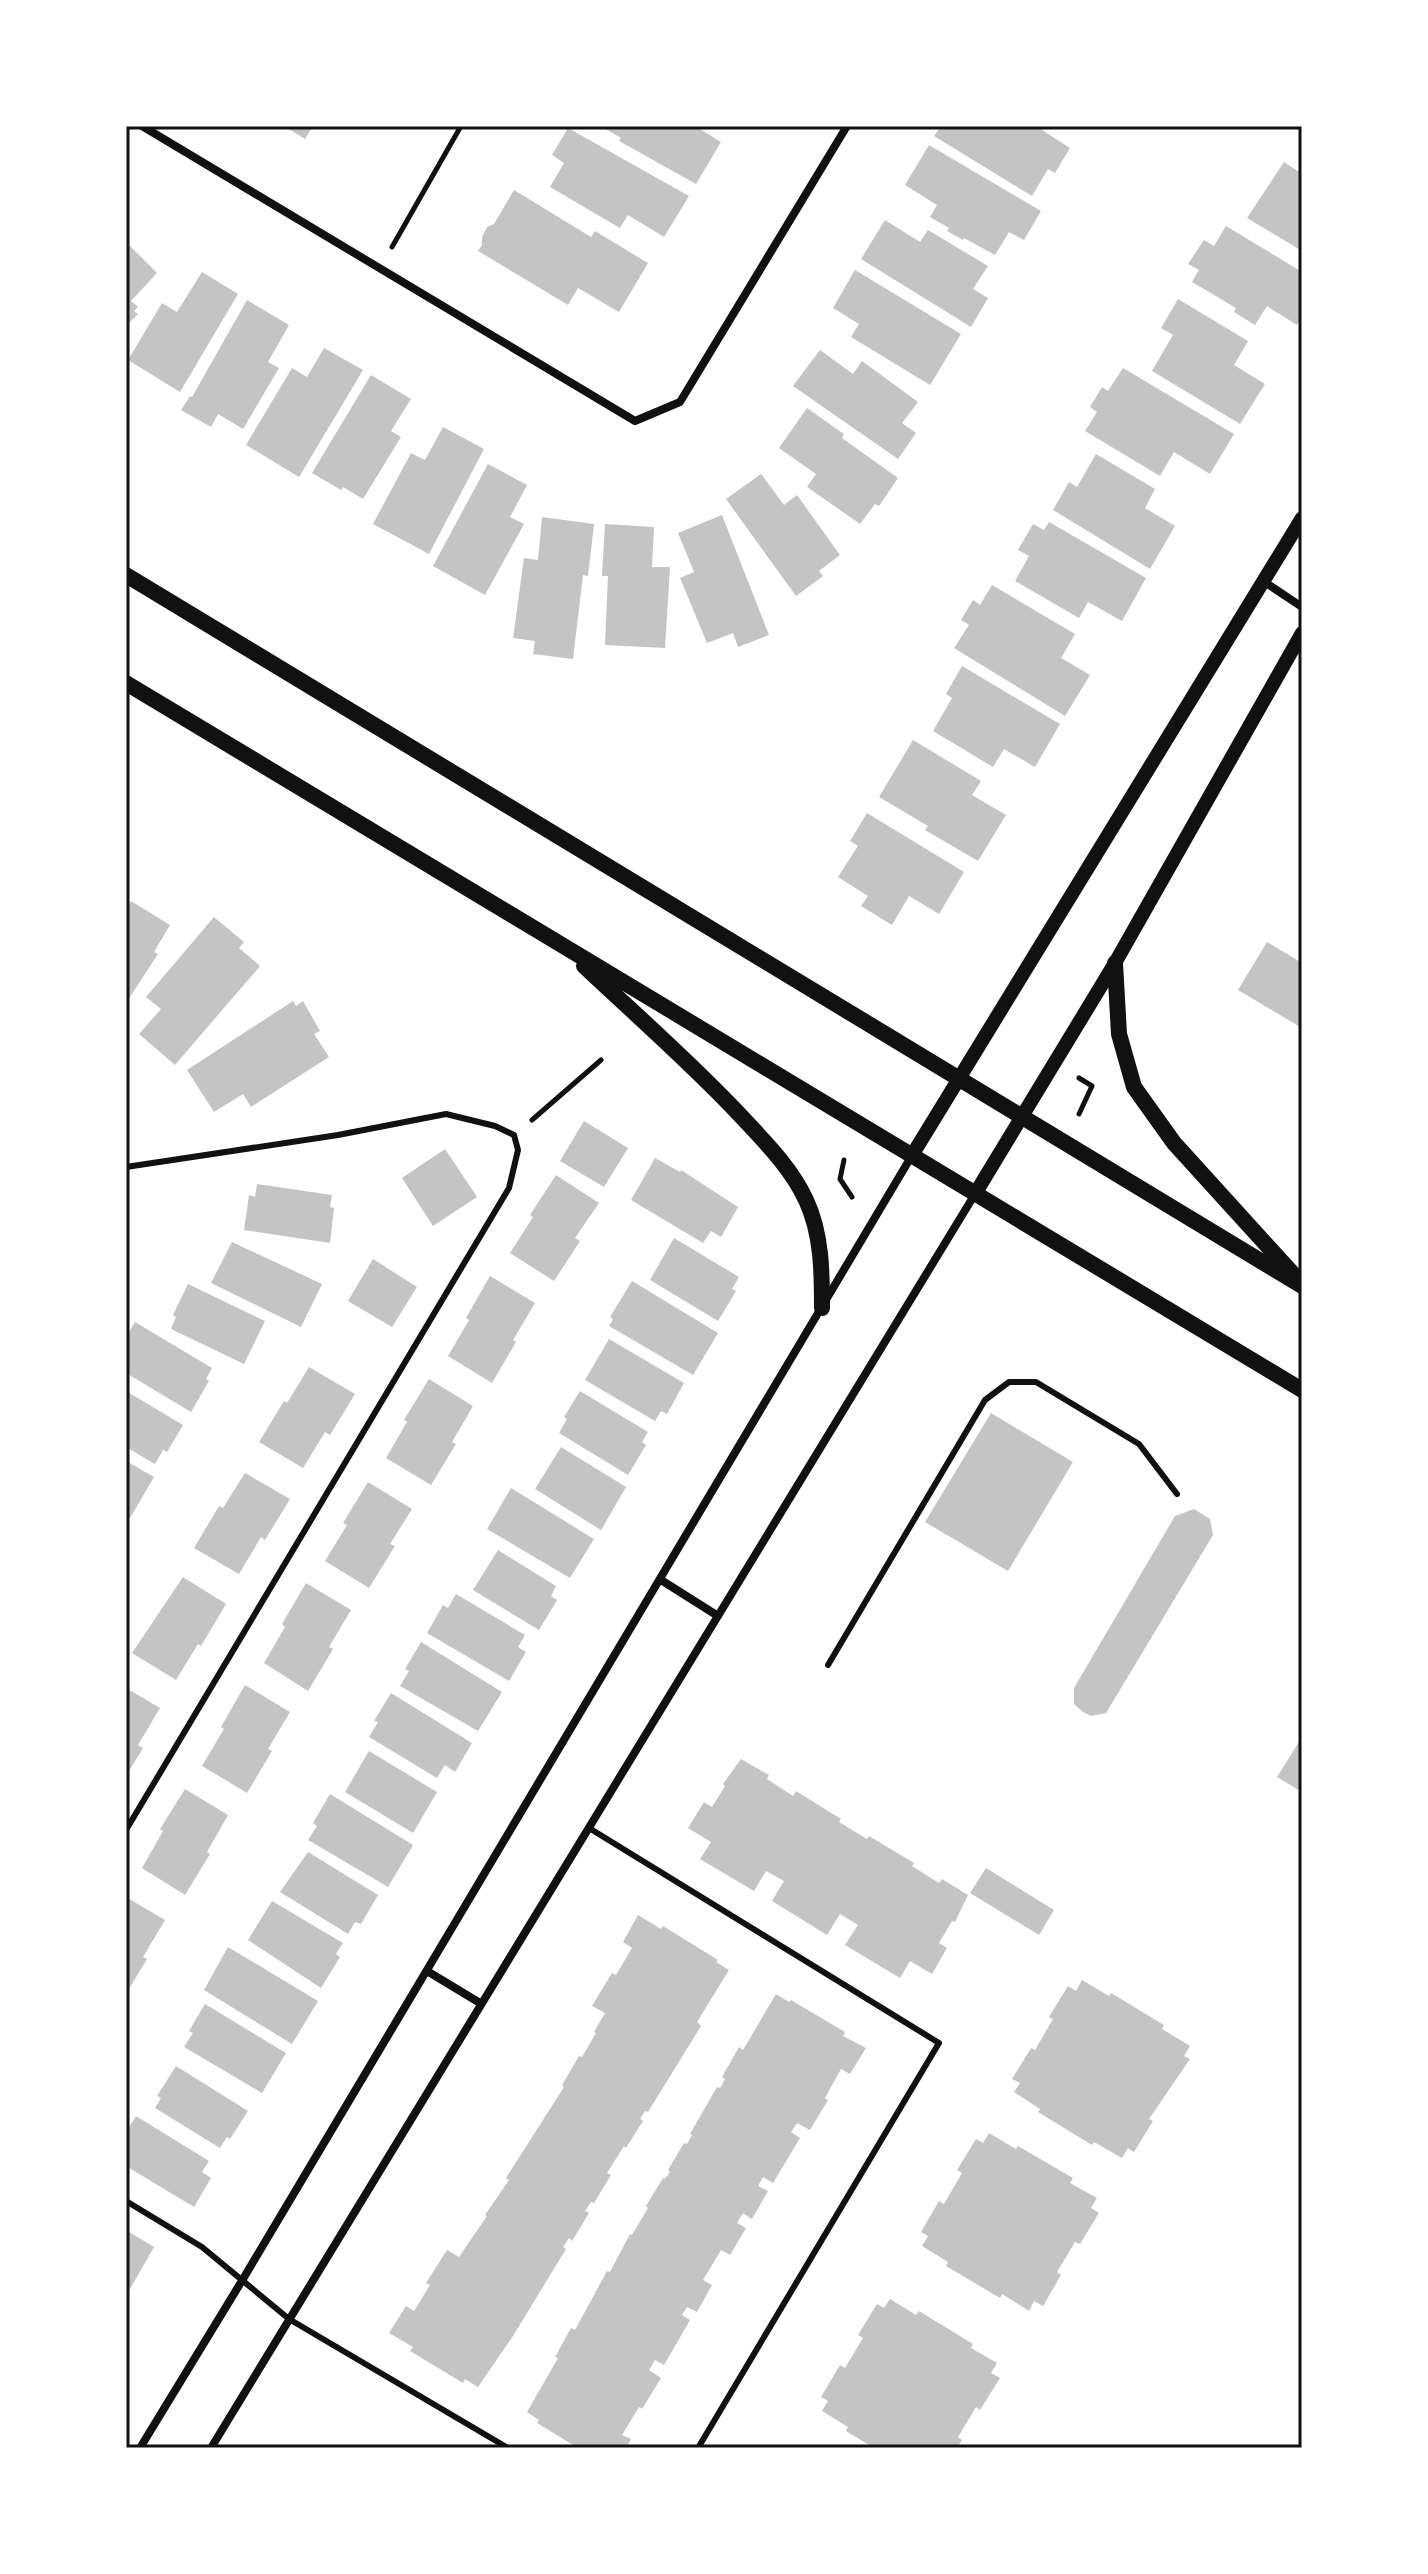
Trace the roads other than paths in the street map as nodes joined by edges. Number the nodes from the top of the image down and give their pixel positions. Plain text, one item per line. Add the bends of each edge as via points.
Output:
1 (142, 126) edge
2 (847, 126) edge
3 (1302, 518) edge
4 (126, 575) edge
5 (1262, 581) junction
6 (1302, 607) edge
7 (1302, 633) edge
8 (126, 683) edge
9 (559, 943) junction
10 (1115, 963) junction
11 (958, 1079) junction
12 (1022, 1119) junction
13 (911, 1157) junction
14 (126, 1167) edge
15 (975, 1194) junction
16 (1302, 1285) edge
17 (822, 1308) junction
18 (1302, 1390) edge
19 (1177, 1494) dead end
20 (661, 1580) junction
21 (718, 1616) junction
22 (828, 1665) dead end
23 (589, 1828) junction
24 (126, 1830) edge
25 (427, 1971) junction
26 (480, 2003) junction
27 (126, 2201) edge
28 (243, 2279) junction
29 (289, 2319) junction
30 (140, 2448) edge
31 (211, 2448) edge
32 (508, 2448) edge
33 (698, 2448) edge

1 - 2 street via 635,421 680,402
3 - 5 street
4 - 11 main road
5 - 6 street
5 - 11 street
7 - 10 street
8 - 9 main road
9 - 13 main road
9 - 17 main road via 714,1087 792,1176 812,1215 821,1258
10 - 12 street
10 - 16 main road via 1119,1034 1134,1087 1174,1143
11 - 12 main road
11 - 13 street
12 - 15 street
12 - 16 main road
13 - 15 main road
13 - 17 street
14 - 24 lane via 446,1114 514,1135 518,1150 509,1188
15 - 18 main road
15 - 21 street
17 - 20 street
19 - 22 lane via 1139,1444 1036,1382 1009,1382 985,1400
20 - 21 street
20 - 25 street
21 - 23 street
23 - 26 street
23 - 33 lane via 939,2043
25 - 26 street
25 - 28 street
26 - 29 street
27 - 28 lane
28 - 29 lane
28 - 30 street
29 - 31 street
29 - 32 lane

